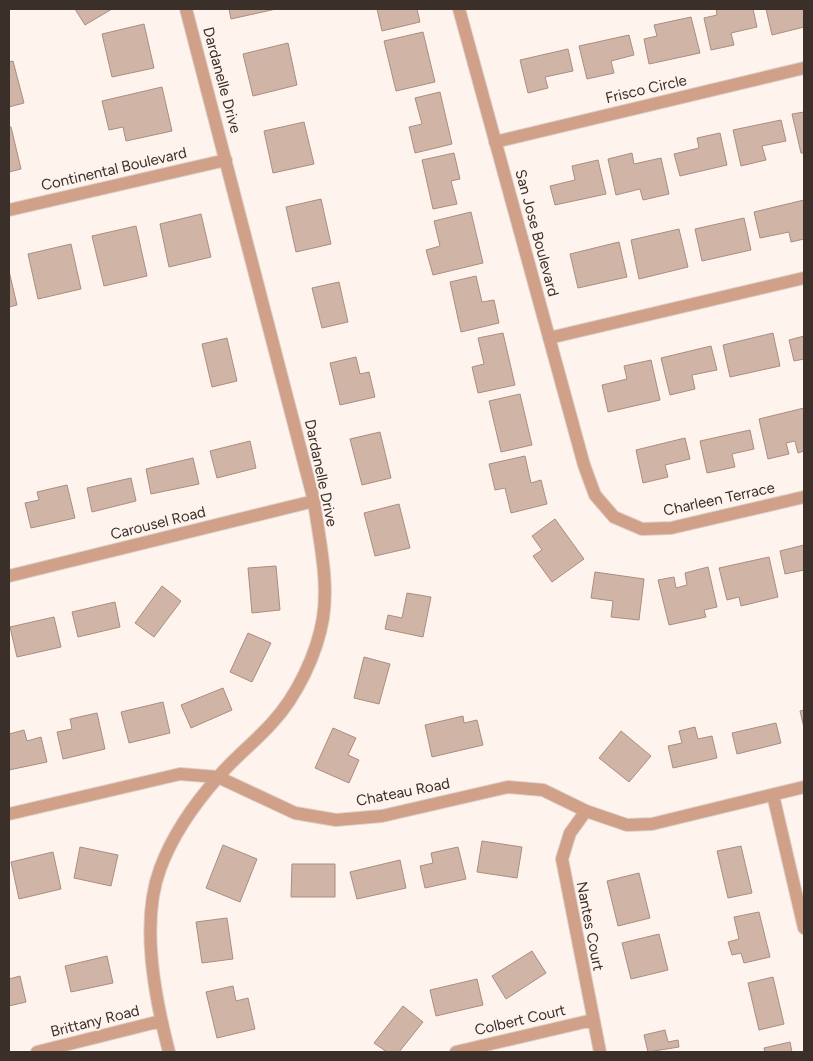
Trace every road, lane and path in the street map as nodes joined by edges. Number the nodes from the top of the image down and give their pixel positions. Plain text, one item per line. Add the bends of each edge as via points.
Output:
1 (186, 9) edge
2 (459, 9) edge
3 (804, 68) edge
4 (495, 142) junction
5 (226, 160) junction
6 (9, 210) edge
7 (804, 278) edge
8 (548, 338) junction
9 (584, 465) joint
10 (804, 497) edge
11 (314, 501) junction
12 (9, 576) edge
13 (218, 777) junction
14 (804, 787) edge
15 (773, 795) junction
16 (586, 811) junction
17 (9, 814) edge
18 (804, 928) edge
19 (593, 1020) junction
20 (161, 1021) junction
21 (37, 1052) edge
22 (169, 1052) edge
23 (456, 1052) edge
24 (600, 1052) edge

1 - 5 street, Dardanelle Drive
2 - 4 street, San Jose Boulevard
3 - 4 street, Frisco Circle
4 - 8 street, San Jose Boulevard
5 - 6 street, Continental Boulevard
5 - 11 street, Dardanelle Drive
7 - 8 street
8 - 9 street, San Jose Boulevard
9 - 10 street, Charleen Terrace via 595,495 614,517 642,529 671,528
11 - 12 street, Carousel Road
11 - 13 street, Dardanelle Drive via 324,575 323,618 311,656 297,688 274,722
13 - 16 street, Chateau Road via 295,813 336,820 382,816 508,787 543,790
13 - 17 street, Chateau Road via 180,774
13 - 20 street, Dardanelle Drive via 184,822 160,870 151,914 153,974
14 - 15 street, Chateau Road
15 - 16 street, Chateau Road via 652,824 627,825
15 - 18 street
16 - 19 street, Nantes Court via 570,833 562,859
19 - 23 street, Colbert Court
19 - 24 street, Nantes Court
20 - 21 street, Brittany Road
20 - 22 street, Dardanelle Drive

